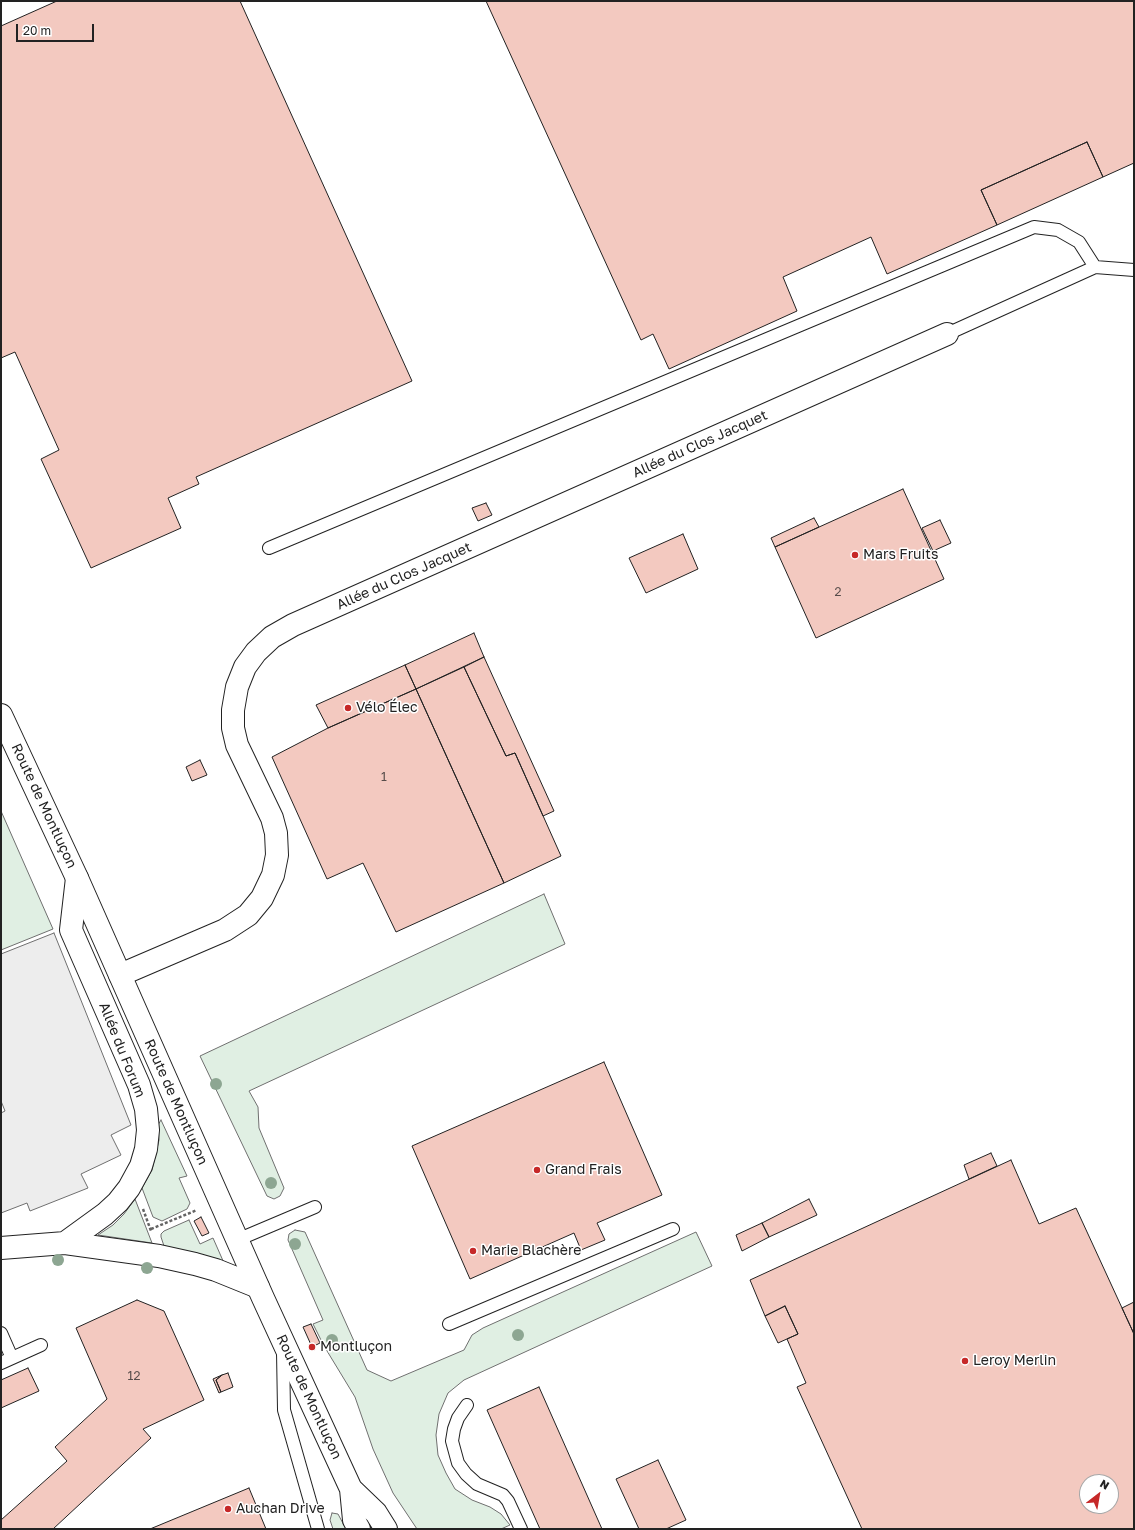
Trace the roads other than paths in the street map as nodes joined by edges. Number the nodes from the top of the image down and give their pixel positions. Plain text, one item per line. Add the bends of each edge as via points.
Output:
1 (1095, 267) junction
2 (1134, 270) edge
3 (947, 334) joint
4 (269, 548) dead end
5 (1, 715) edge
6 (77, 878) junction
7 (120, 975) junction
8 (315, 1207) dead end
9 (673, 1229) dead end
10 (237, 1240) junction
11 (65, 1243) junction
12 (1, 1248) edge
13 (258, 1287) junction
14 (449, 1324) dead end
15 (1, 1333) edge
16 (283, 1341) junction
17 (41, 1346) dead end
18 (6, 1360) edge
19 (467, 1405) dead end
20 (351, 1489) junction
21 (318, 1529) edge
22 (359, 1529) edge
23 (386, 1529) edge
24 (521, 1529) edge

1 - 2 lane
1 - 3 lane
1 - 4 lane via 1078,242 1058,230 1034,227
3 - 7 street, Allée du Clos Jacquet via 293,625 272,637 245,667 237,687 233,710 238,745 272,818 276,833 277,855 273,875 262,898 248,915 225,930
5 - 6 street, Route de Montluçon
6 - 7 street, Route de Montluçon
6 - 11 street, Allée du Forum via 71,930 139,1085 146,1109 148,1130 141,1166 129,1188 105,1214
7 - 10 street, Route de Montluçon
8 - 10 lane
9 - 14 lane
10 - 13 street, Route de Montluçon
11 - 12 street
11 - 13 street via 159,1256 195,1264
13 - 16 street, Route de Montluçon
15 - 18 lane
16 - 20 street, Route de Montluçon
16 - 21 lane via 284,1410
17 - 18 lane
19 - 24 lane via 458,1418 452,1440 458,1463 476,1484 503,1496 508,1501
20 - 22 street, Route de Montluçon via 354,1520
20 - 23 street, Route de Montluçon via 376,1513

